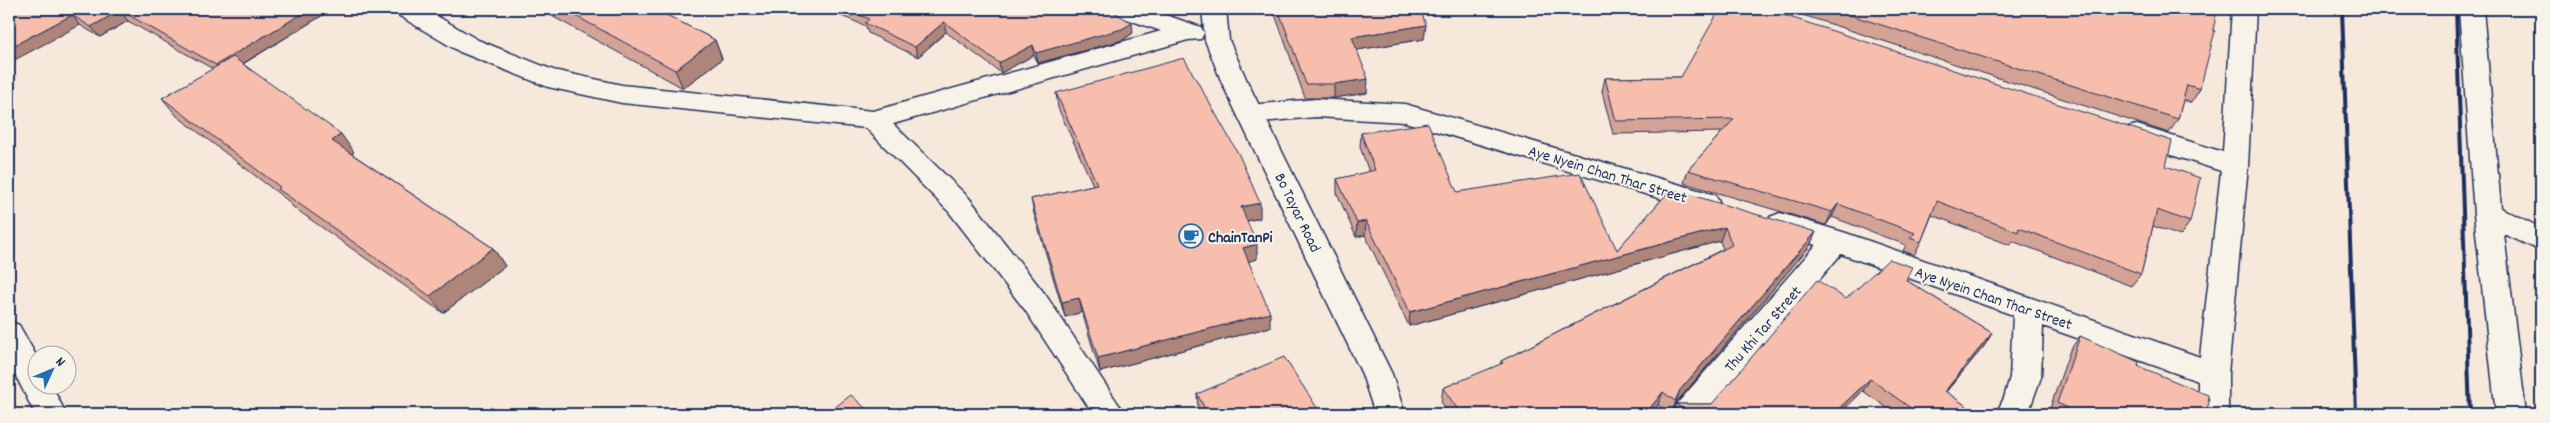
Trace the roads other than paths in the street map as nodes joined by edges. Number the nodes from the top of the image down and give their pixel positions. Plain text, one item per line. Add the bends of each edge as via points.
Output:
1 (408, 9) edge
2 (1124, 9) edge
3 (1214, 9) edge
4 (2244, 9) edge
5 (2471, 11) edge
6 (1187, 32) junction
7 (1218, 40) junction
8 (1250, 114) junction
9 (873, 120) junction
10 (2112, 126) edge
11 (2235, 166) junction
12 (2488, 214) junction
13 (2541, 240) edge
14 (1836, 241) junction
15 (2028, 309) junction
16 (9, 333) edge
17 (2213, 374) junction
18 (51, 414) edge
19 (1110, 414) edge
20 (1390, 414) edge
21 (1687, 414) edge
22 (2011, 414) edge
23 (2213, 414) edge
24 (2511, 414) edge

1 - 9 street via 469,46 548,78 622,94
2 - 6 street
3 - 7 street, Bo Tayar Road
4 - 11 street
5 - 12 street
6 - 7 street
6 - 9 street
7 - 8 street, Bo Tayar Road
8 - 14 street, Aye Nyein Chan Thar Street via 1316,108 1405,113
8 - 20 street, Bo Tayar Road via 1377,374
9 - 19 street via 959,205 1035,302
10 - 11 street
11 - 17 street
12 - 13 street
12 - 24 street
14 - 15 street, Aye Nyein Chan Thar Street
14 - 21 street, Thu Khi Tar Street
15 - 17 street, Aye Nyein Chan Thar Street
15 - 22 street via 2028,369 2018,403
16 - 18 street
17 - 23 street

